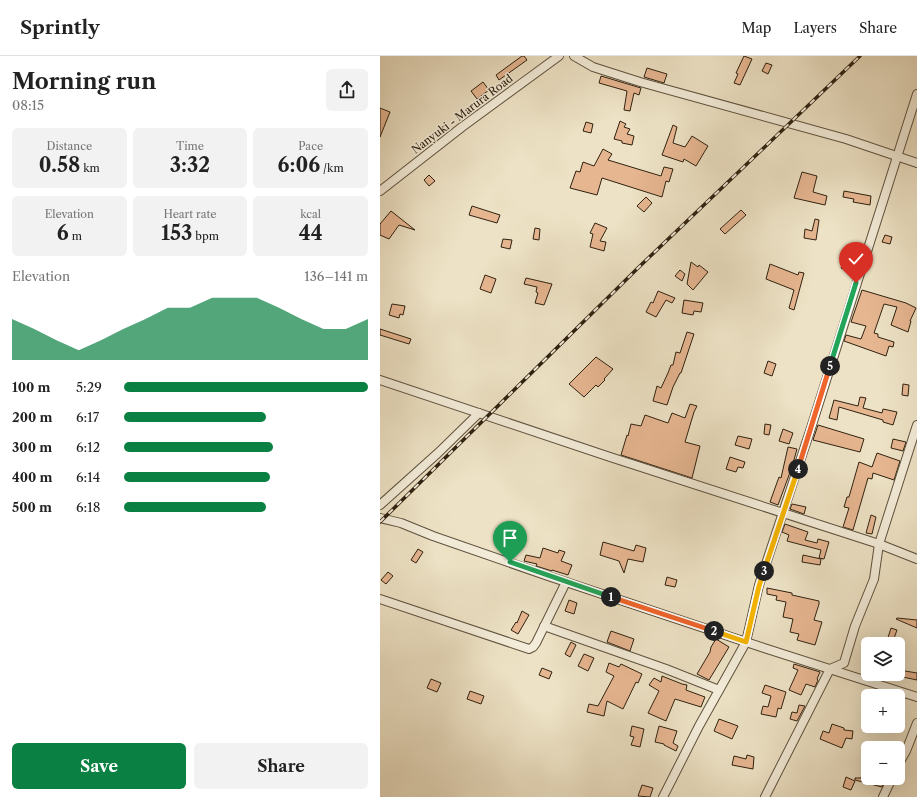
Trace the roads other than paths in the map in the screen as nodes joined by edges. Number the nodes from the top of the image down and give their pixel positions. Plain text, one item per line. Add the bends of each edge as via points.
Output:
1 (559, 56) edge
2 (574, 56) edge
3 (917, 94) edge
4 (898, 156) junction
5 (917, 163) edge
6 (380, 191) edge
7 (380, 380) edge
8 (479, 413) junction
9 (917, 424) edge
10 (380, 505) edge
11 (783, 512) junction
12 (380, 518) edge
13 (879, 544) junction
14 (917, 559) edge
15 (566, 582) junction
16 (380, 600) edge
17 (544, 626) junction
18 (746, 642) junction
19 (830, 669) junction
20 (719, 690) junction
21 (917, 697) edge
22 (917, 723) edge
23 (905, 750) edge
24 (889, 785) edge
25 (663, 797) edge
26 (766, 797) edge
27 (883, 797) edge

1 - 6 street, Nanyuki - Marura Road
2 - 4 street via 593,67 640,82 846,139
3 - 4 street
4 - 5 street
4 - 11 street
7 - 8 street
8 - 10 street
8 - 11 street
9 - 13 street
11 - 13 street
11 - 18 street via 759,586
12 - 15 street via 401,523
13 - 14 street
13 - 19 street via 874,579 855,626 844,663
15 - 17 street
15 - 18 street
16 - 17 street via 529,648 536,643
17 - 20 street
18 - 19 street
18 - 20 street
19 - 21 street
19 - 26 street
20 - 25 street
22 - 23 street
24 - 27 street

